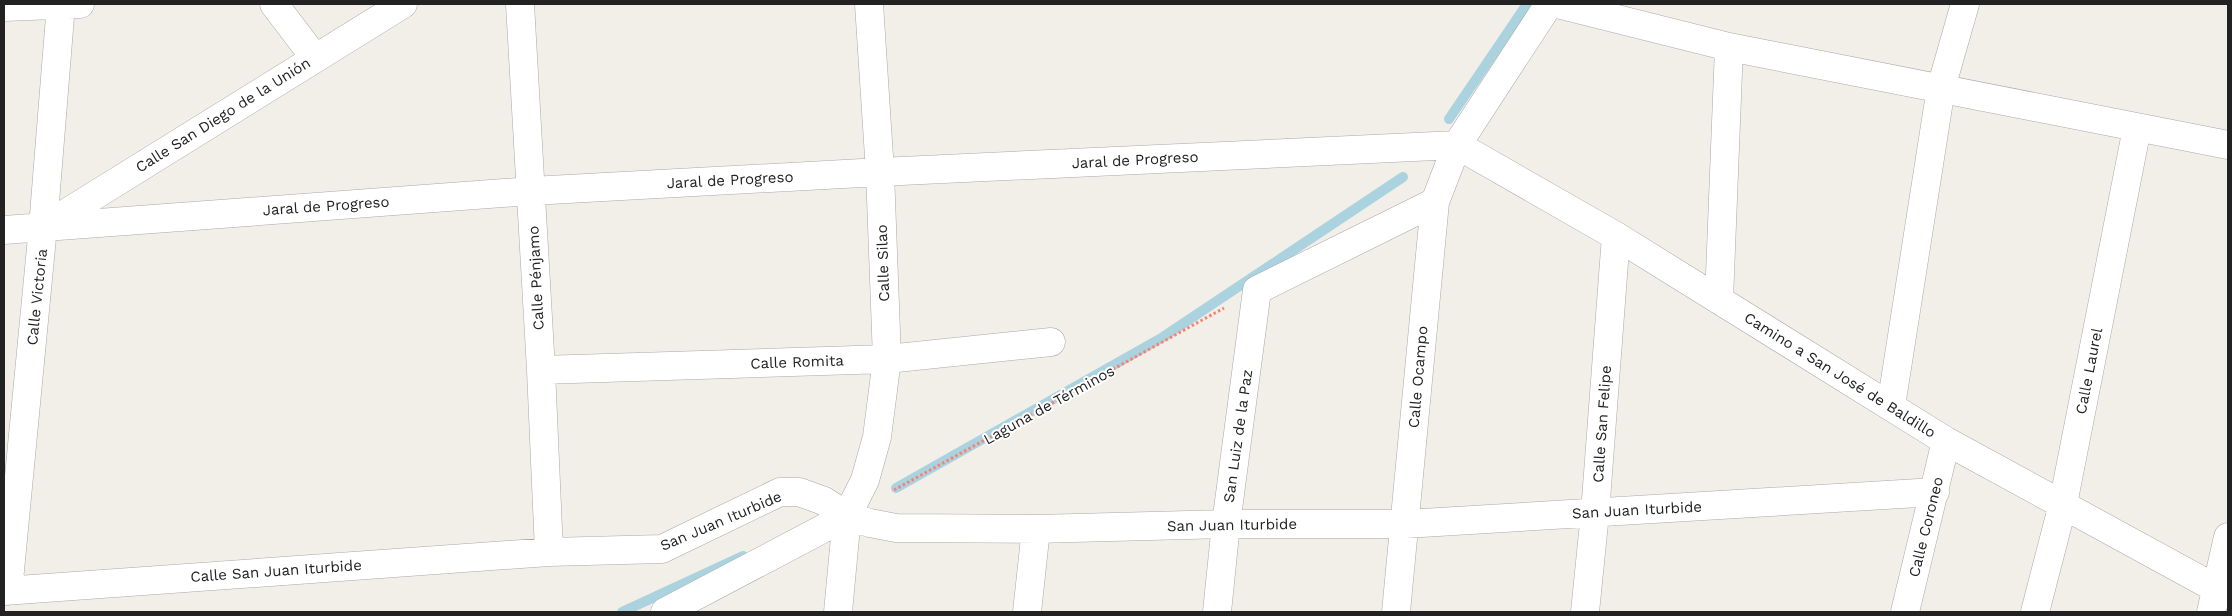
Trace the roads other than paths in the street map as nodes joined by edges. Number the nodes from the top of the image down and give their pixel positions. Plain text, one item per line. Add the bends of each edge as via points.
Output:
1 (68, 4) edge
2 (274, 4) edge
3 (403, 4) edge
4 (520, 4) edge
5 (869, 4) edge
6 (1549, 4) edge
7 (1557, 4) edge
8 (1965, 4) edge
9 (4, 7) edge
10 (1729, 47) junction
11 (315, 58) junction
12 (1941, 88) junction
13 (2137, 128) junction
14 (2228, 145) edge
15 (1457, 146) junction
16 (880, 172) junction
17 (531, 192) junction
18 (1434, 202) junction
19 (44, 227) junction
20 (4, 230) edge
21 (1616, 236) junction
22 (1718, 300) junction
23 (1051, 342) dead end
24 (887, 359) junction
25 (542, 370) junction
26 (1891, 406) junction
27 (1946, 441) junction
28 (1935, 492) junction
29 (2063, 504) junction
30 (1596, 513) junction
31 (847, 516) junction
32 (1226, 524) junction
33 (1405, 524) junction
34 (1036, 529) junction
35 (2228, 537) edge
36 (549, 552) junction
37 (6, 591) edge
38 (2218, 598) edge
39 (665, 612) edge
40 (838, 612) edge
41 (1027, 612) edge
42 (1217, 612) edge
43 (1396, 612) edge
44 (1585, 612) edge
45 (1905, 612) edge
46 (2035, 612) edge

1 - 9 street
1 - 19 street, Calle Victoria
2 - 11 street
3 - 11 street, Calle San Diego de la Unión
4 - 17 street, Calle Pénjamo
5 - 16 street, Calle Silao
6 - 15 street, Calle Ocampo
7 - 10 street
8 - 12 street
10 - 12 street
10 - 22 street
11 - 19 street, Calle San Diego de la Unión
12 - 13 street
12 - 26 street
13 - 14 street
13 - 29 street, Calle Laurel
15 - 16 street, Jaral de Progreso
15 - 18 street, Calle Ocampo
15 - 21 street, Camino a San José de Baldillo
16 - 17 street, Jaral de Progreso
16 - 24 street, Calle Silao
17 - 19 street, Jaral de Progreso
17 - 25 street, Calle Pénjamo
18 - 32 street, San Luiz de la Paz via 1257,290
18 - 33 street, Calle Ocampo
19 - 20 street, Jaral de Progreso
19 - 37 street, Calle Victoria
21 - 22 street, Camino a San José de Baldillo
21 - 30 street, Calle San Felipe
22 - 26 street, Camino a San José de Baldillo
23 - 24 street, Calle Romita
24 - 25 street, Calle Romita
24 - 31 street, Calle Silao via 877,438 865,480
25 - 36 street, Calle Pénjamo
26 - 27 street, Camino a San José de Baldillo
27 - 28 street, Calle Coroneo
27 - 29 street, Camino a San José de Baldillo
28 - 30 street, San Juan Iturbide
28 - 45 street, Calle Coroneo
29 - 38 street, Camino a San José de Baldillo
29 - 46 street, Calle Laurel
30 - 33 street, San Juan Iturbide
30 - 44 street, Calle San Felipe
31 - 34 street, San Juan Iturbide via 896,528
31 - 36 street, San Juan Iturbide via 816,498 799,492 780,492 662,549
31 - 39 street
31 - 40 street
32 - 33 street, San Juan Iturbide
32 - 34 street, San Juan Iturbide
32 - 42 street, San Luiz de la Paz
33 - 43 street, Calle Ocampo
34 - 41 street
35 - 38 street
36 - 37 street, Calle San Juan Iturbide

